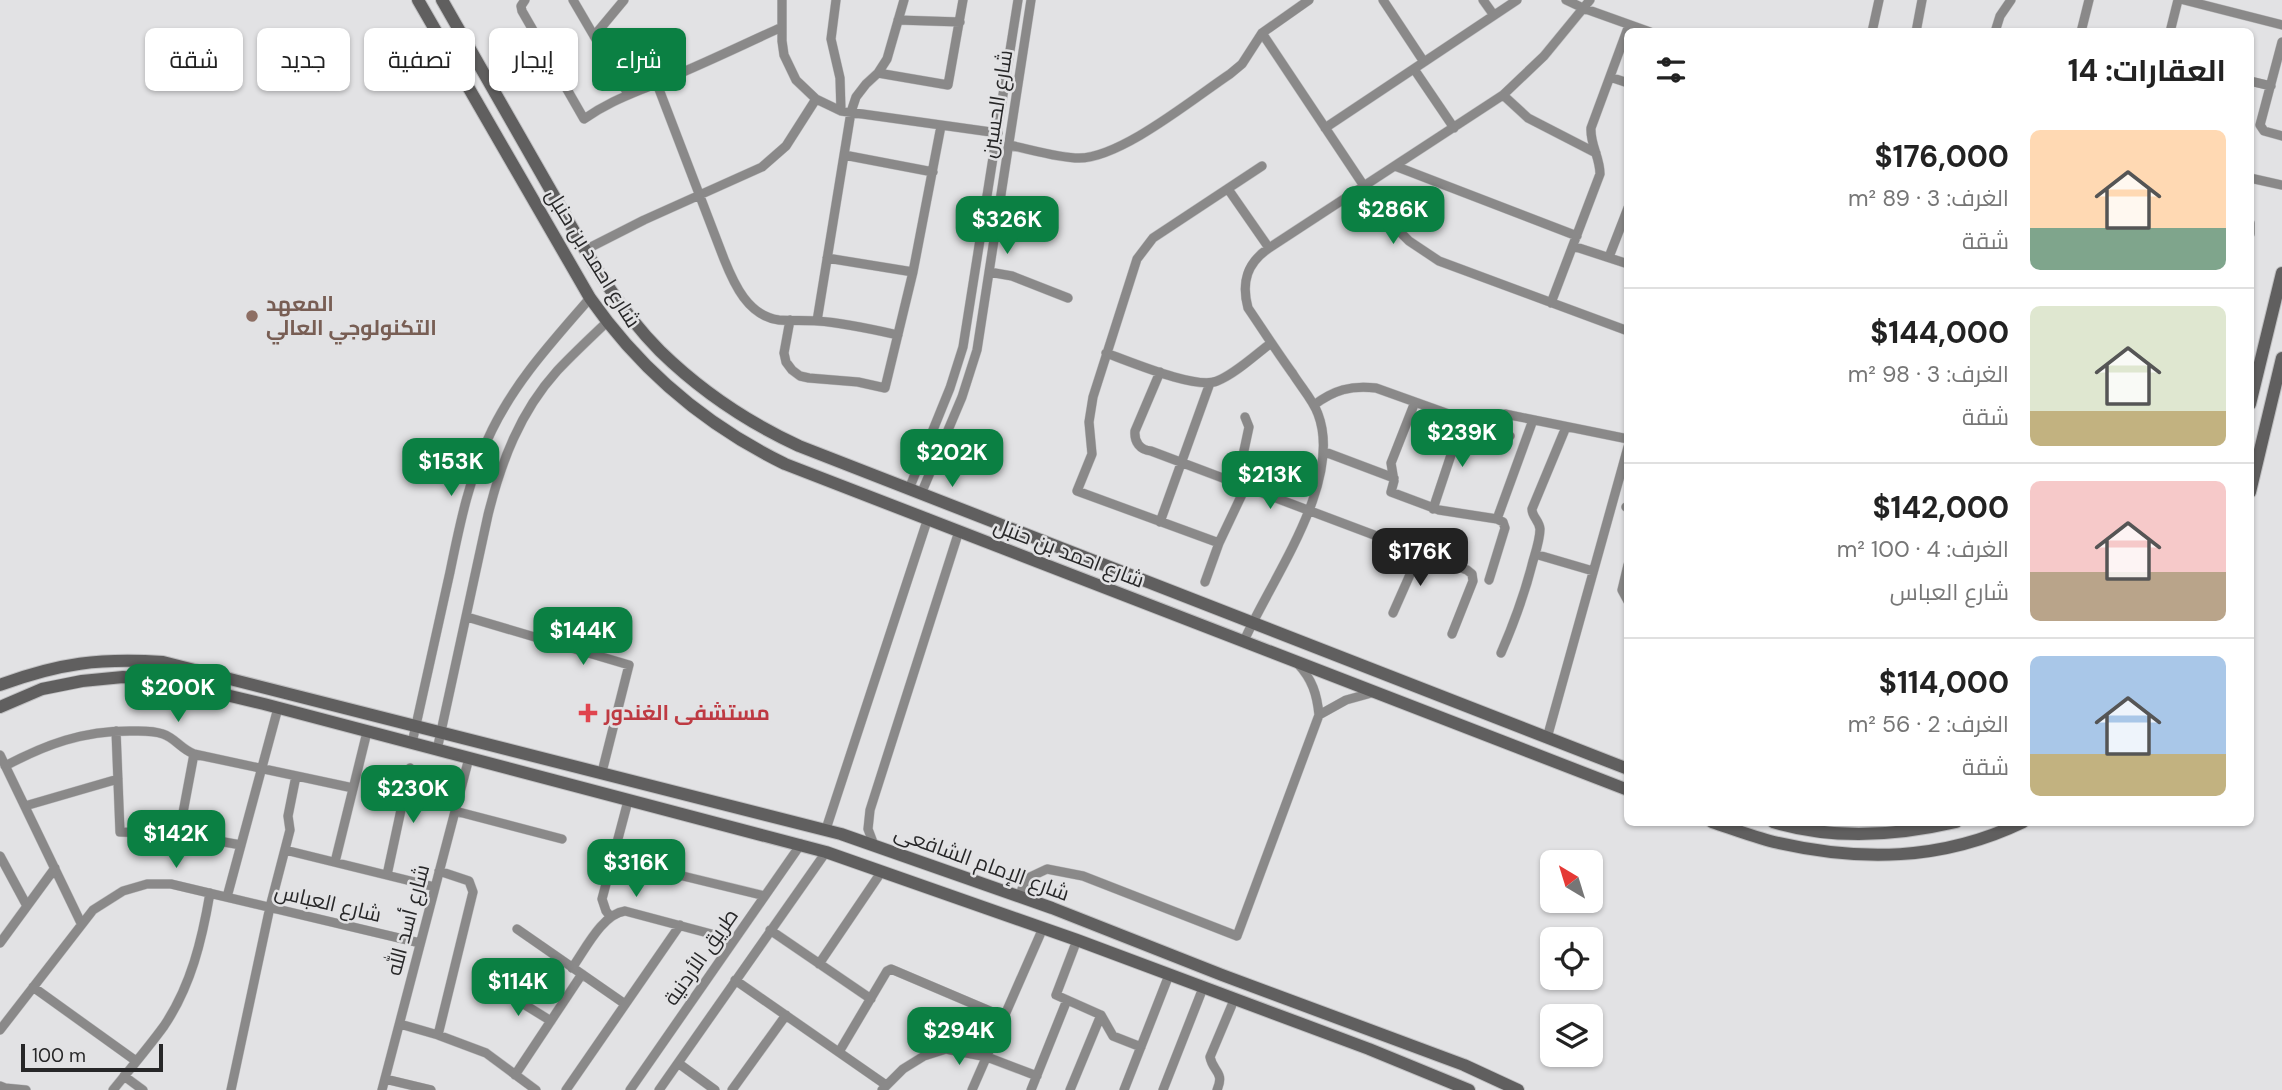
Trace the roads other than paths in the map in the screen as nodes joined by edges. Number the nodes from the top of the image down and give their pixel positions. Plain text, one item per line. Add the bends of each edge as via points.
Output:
1 (418, 0) edge
2 (442, 0) edge
3 (524, 0) edge
4 (573, 0) edge
5 (624, 0) edge
6 (782, 0) edge
7 (836, 0) edge
8 (904, 0) edge
9 (963, 0) edge
10 (1018, 0) edge
11 (1031, 0) edge
12 (1309, 0) edge
13 (1383, 0) edge
14 (1483, 0) edge
15 (1517, 0) edge
16 (1566, 0) edge
17 (1879, 0) edge
18 (1922, 0) edge
19 (2011, 0) edge
20 (2089, 0) edge
21 (2178, 0) edge
22 (2184, 0) edge
23 (1586, 3) edge
24 (1493, 14) junction
25 (898, 20) junction
26 (960, 22) junction
27 (1629, 25) junction
28 (2282, 25) edge
29 (782, 27) junction
30 (601, 28) edge
31 (1628, 28) edge
32 (1638, 28) edge
33 (1875, 28) edge
34 (1917, 28) edge
35 (1996, 28) edge
36 (2082, 28) edge
37 (2171, 28) edge
38 (592, 33) edge
39 (1262, 33) junction
40 (1624, 39) edge
41 (2282, 42) edge
42 (1424, 62) junction
43 (1414, 69) junction
44 (686, 71) edge
45 (878, 74) junction
46 (1610, 77) junction
47 (1624, 82) edge
48 (2254, 82) edge
49 (2271, 86) junction
50 (626, 91) edge
51 (637, 91) edge
52 (660, 91) edge
53 (628, 94) junction
54 (1503, 95) junction
55 (816, 99) junction
56 (846, 111) junction
57 (941, 126) junction
58 (1325, 128) junction
59 (1454, 128) junction
60 (998, 133) junction
61 (2282, 136) edge
62 (522, 139) junction
63 (1009, 145) junction
64 (504, 150) junction
65 (1598, 154) junction
66 (844, 155) junction
67 (1262, 166) dead end
68 (1395, 166) junction
69 (933, 172) junction
70 (2254, 179) edge
71 (2282, 185) edge
72 (1363, 186) junction
73 (1228, 189) junction
74 (700, 195) junction
75 (1624, 218) edge
76 (1577, 236) junction
77 (1573, 246) junction
78 (1269, 248) junction
79 (585, 250) junction
80 (1609, 257) junction
81 (827, 258) junction
82 (1624, 263) edge
83 (912, 272) junction
84 (989, 272) junction
85 (2282, 273) edge
86 (590, 298) junction
87 (1068, 298) dead end
88 (1551, 303) junction
89 (790, 320) junction
90 (817, 321) junction
91 (607, 322) junction
92 (1624, 330) edge
93 (965, 333) junction
94 (980, 334) junction
95 (898, 335) junction
96 (1271, 344) junction
97 (1106, 353) junction
98 (2282, 358) edge
99 (1160, 372) junction
100 (1210, 383) junction
101 (2254, 388) edge
102 (1415, 402) junction
103 (1314, 405) junction
104 (1505, 414) dead end
105 (1245, 417) dead end
106 (745, 418) junction
107 (1463, 419) junction
108 (1533, 420) junction
109 (1566, 427) junction
110 (733, 436) junction
111 (1510, 436) dead end
112 (1624, 438) edge
113 (1325, 452) junction
114 (1624, 461) edge
115 (1183, 463) junction
116 (2254, 475) edge
117 (1394, 478) junction
118 (1241, 484) junction
119 (915, 492) junction
120 (1308, 509) junction
121 (1433, 509) junction
122 (928, 518) junction
123 (1497, 519) junction
124 (1160, 522) junction
125 (960, 531) junction
126 (1219, 543) junction
127 (1420, 552) junction
128 (1535, 554) junction
129 (1592, 571) junction
130 (1489, 580) dead end
131 (1205, 582) dead end
132 (1393, 612) dead end
133 (467, 617) junction
134 (1251, 623) junction
135 (1452, 634) dead end
136 (1244, 641) junction
137 (1502, 653) dead end
138 (1296, 662) junction
139 (0, 685) edge
140 (1376, 692) junction
141 (0, 707) edge
142 (278, 708) junction
143 (1319, 715) junction
144 (416, 725) junction
145 (116, 731) junction
146 (441, 731) junction
147 (367, 732) junction
148 (1548, 738) junction
149 (412, 743) junction
150 (437, 750) junction
151 (194, 754) junction
152 (0, 755) edge
153 (469, 758) junction
154 (5, 765) junction
155 (1624, 767) edge
156 (411, 768) dead end
157 (262, 769) junction
158 (603, 772) junction
159 (296, 776) junction
160 (118, 779) junction
161 (353, 788) junction
162 (1624, 788) edge
163 (628, 801) junction
164 (24, 806) junction
165 (455, 811) junction
166 (1725, 826) edge
167 (1786, 826) edge
168 (1878, 826) edge
169 (1913, 826) edge
170 (2015, 826) edge
171 (1892, 828) edge
172 (826, 829) junction
173 (179, 834) junction
174 (1864, 834) junction
175 (562, 839) dead end
176 (241, 845) junction
177 (800, 845) junction
178 (874, 845) junction
179 (285, 850) junction
180 (826, 852) junction
181 (0, 856) edge
182 (612, 859) junction
183 (335, 862) junction
184 (55, 868) junction
185 (439, 871) junction
186 (882, 871) junction
187 (387, 875) junction
188 (435, 887) junction
189 (210, 893) junction
190 (765, 896) junction
191 (227, 897) junction
192 (1020, 897) junction
193 (26, 906) junction
194 (270, 907) junction
195 (610, 916) junction
196 (81, 923) junction
197 (680, 925) junction
198 (1043, 928) junction
199 (517, 929) dead end
200 (770, 930) junction
201 (734, 940) junction
202 (1077, 940) junction
203 (0, 943) edge
204 (420, 943) junction
205 (1192, 963) junction
206 (819, 964) junction
207 (572, 968) junction
208 (582, 974) junction
209 (1169, 975) junction
210 (735, 980) junction
211 (1185, 981) junction
212 (33, 987) junction
213 (1203, 988) junction
214 (501, 990) dead end
215 (871, 999) junction
216 (1067, 1000) junction
217 (1234, 1000) junction
218 (625, 1004) junction
219 (1101, 1015) junction
220 (786, 1016) junction
221 (1004, 1017) junction
222 (551, 1021) junction
223 (400, 1024) junction
224 (0, 1030) edge
225 (438, 1035) junction
226 (1141, 1046) junction
227 (839, 1052) junction
228 (987, 1057) junction
229 (136, 1061) junction
230 (678, 1063) junction
231 (515, 1075) junction
232 (124, 1076) junction
233 (1037, 1076) junction
234 (386, 1079) junction
235 (0, 1086) edge
236 (883, 1087) edge
237 (26, 1090) edge
238 (113, 1090) edge
239 (143, 1090) edge
240 (231, 1090) edge
241 (382, 1090) edge
242 (430, 1090) edge
243 (536, 1090) edge
244 (566, 1090) edge
245 (630, 1090) edge
246 (659, 1090) edge
247 (715, 1090) edge
248 (732, 1090) edge
249 (972, 1090) edge
250 (1031, 1090) edge
251 (1070, 1090) edge
252 (1124, 1090) edge
253 (1163, 1090) edge
254 (1217, 1090) edge
255 (1469, 1090) edge
256 (1518, 1090) edge

1 - 64 street, شارع احمد بن حنبل
2 - 62 street, شارع احمد بن حنبل
3 - 53 street via 522,11 584,119
4 - 38 street
5 - 30 street
6 - 29 street
7 - 56 street via 831,40
8 - 25 street
9 - 26 street
10 - 60 street, شارع الحسين
11 - 63 street, شارع الحسين
12 - 39 street
13 - 42 street
14 - 24 street
15 - 24 street
16 - 23 street
17 - 33 street
18 - 34 street
19 - 35 street
20 - 36 street
21 - 37 street
22 - 28 street
23 - 27 street
23 - 54 street via 1544,56
24 - 42 street
25 - 26 street
25 - 45 street
26 - 45 street via 948,85
27 - 31 street
27 - 32 street
29 - 44 street
29 - 55 street via 789,68
39 - 58 street
39 - 63 street via 1230,74 1103,155 1078,158
40 - 46 street
41 - 49 street
42 - 43 street
43 - 58 street
43 - 59 street
45 - 56 street
46 - 47 street
46 - 65 street via 1591,128
48 - 49 street
49 - 61 street via 2260,125 2264,131
50 - 53 street
51 - 53 street
52 - 74 street
54 - 59 street
54 - 65 street via 1528,118
55 - 56 street
55 - 74 street via 786,146 769,162
56 - 57 street
56 - 66 street
57 - 60 street
57 - 69 street
58 - 72 street
59 - 68 street
60 - 93 street, شارع الحسين
62 - 64 street
62 - 79 street, شارع احمد بن حنبل
63 - 84 street, شارع الحسين
64 - 86 street, شارع احمد بن حنبل
65 - 76 street via 1600,174
66 - 69 street
66 - 81 street
67 - 73 street
68 - 72 street
68 - 76 street
69 - 83 street
70 - 71 street
72 - 78 street
72 - 88 street via 1409,241 1439,261
73 - 78 street
73 - 97 street via 1144,248
74 - 79 street
74 - 89 street via 723,259 743,297 764,314
75 - 80 street
76 - 77 street
77 - 80 street
77 - 88 street
78 - 96 street via 1249,268 1245,296
79 - 106 street, شارع احمد بن حنبل via 659,349 699,386
80 - 82 street
81 - 83 street
81 - 90 street
83 - 95 street
84 - 87 street via 1013,275
84 - 94 street, شارع الحسين
85 - 101 street
86 - 91 street, شارع احمد بن حنبل
86 - 144 street via 513,393 479,460 463,511
88 - 92 street
89 - 90 street
89 - 95 street via 786,362 809,378 885,388
90 - 95 street
91 - 110 street, شارع احمد بن حنبل via 663,384
91 - 133 street via 556,373 512,439 498,476
93 - 94 street
93 - 119 street, شارع الحسين
94 - 119 street, شارع الحسين via 962,397
96 - 100 street via 1220,381
96 - 103 street
97 - 99 street
97 - 124 street via 1090,410 1092,454 1077,491
98 - 116 street
99 - 100 street
99 - 115 street via 1134,438 1144,450
100 - 115 street
102 - 103 street via 1359,386 1341,389
102 - 107 street
102 - 117 street via 1391,463
103 - 113 street
104 - 108 street
105 - 118 street via 1250,427
106 - 110 street
106 - 119 street, شارع احمد بن حنبل via 799,446
107 - 111 street
107 - 121 street
108 - 109 street
108 - 123 street
109 - 112 street
109 - 128 street via 1532,509 1540,531
110 - 122 street, شارع احمد بن حنبل via 785,464
113 - 117 street
113 - 120 street
114 - 129 street
115 - 118 street
115 - 124 street
117 - 121 street via 1391,492
118 - 120 street
118 - 126 street
119 - 134 street, شارع احمد بن حنبل
120 - 127 street
120 - 134 street via 1283,568
121 - 123 street
122 - 125 street, شارع احمد بن حنبل
122 - 172 street
123 - 130 street via 1505,528
124 - 126 street
125 - 136 street, شارع احمد بن حنبل
125 - 178 street via 870,810 868,829
126 - 131 street
127 - 132 street
127 - 135 street via 1472,575
128 - 129 street
128 - 137 street
129 - 148 street
133 - 146 street
133 - 158 street via 629,665
134 - 136 street
134 - 148 street, شارع احمد بن حنبل
136 - 138 street, شارع احمد بن حنبل
138 - 140 street, شارع احمد بن حنبل
138 - 143 street via 1314,686
139 - 144 street, شارع الإمام الشافعى via 78,662 163,662
140 - 143 street via 1346,699
140 - 162 street, شارع احمد بن حنبل
141 - 142 street, شارع الإمام الشافعى via 43,690 122,677 163,680
142 - 147 street, شارع الإمام الشافعى
142 - 157 street
143 - 192 street via 1237,936 1083,876 1047,869 1030,877
144 - 146 street, شارع الإمام الشافعى
144 - 149 street
145 - 151 street via 159,732
145 - 154 street via 77,736
145 - 160 street
146 - 150 street
146 - 158 street, شارع الإمام الشافعى
147 - 149 street, شارع الإمام الشافعى
147 - 161 street
148 - 155 street, شارع احمد بن حنبل
149 - 150 street, شارع الإمام الشافعى
150 - 153 street, شارع الإمام الشافعى
151 - 157 street
151 - 173 street
152 - 154 street
153 - 163 street, شارع الإمام الشافعى
153 - 165 street, شارع أسد الله
154 - 164 street
156 - 187 street
157 - 159 street
157 - 176 street
158 - 172 street, شارع الإمام الشافعى
159 - 161 street
159 - 179 street
160 - 164 street
160 - 173 street via 120,832
161 - 183 street
163 - 177 street, شارع الإمام الشافعى
163 - 182 street
164 - 184 street
165 - 175 street
165 - 185 street, شارع أسد الله
166 - 170 street via 1773,842 1862,856 1919,854
167 - 174 street via 1828,834
168 - 174 street
169 - 171 street
171 - 174 street
172 - 178 street, شارع الإمام الشافعى
173 - 176 street
176 - 191 street
177 - 180 street, شارع الإمام الشافعى
177 - 190 street, طريق الأردنية
178 - 192 street, شارع الإمام الشافعى
179 - 183 street
179 - 194 street
180 - 186 street, شارع الإمام الشافعى
180 - 200 street, طريق الأردنية
181 - 193 street
182 - 190 street
182 - 195 street via 602,899
183 - 187 street
184 - 193 street
184 - 196 street
185 - 188 street, شارع أسد الله
185 - 225 street via 469,881 473,892
186 - 198 street, شارع الإمام الشافعى
186 - 206 street
187 - 188 street
188 - 204 street, شارع أسد الله
189 - 191 street, شارع العباس
189 - 196 street, شارع العباس via 146,884 107,899
189 - 229 street via 202,939 187,983
190 - 201 street, طريق الأردنية
191 - 194 street, شارع العباس
192 - 205 street, شارع الإمام الشافعى
193 - 203 street
194 - 204 street, شارع العباس
194 - 240 street
195 - 197 street via 625,911
195 - 207 street
196 - 212 street, شارع العباس
197 - 201 street
197 - 218 street
198 - 202 street, شارع الإمام الشافعى
198 - 221 street
199 - 207 street
200 - 206 street
200 - 210 street, طريق الأردنية
201 - 245 street, طريق الأردنية
202 - 209 street, شارع الإمام الشافعى
202 - 216 street via 1056,992
204 - 223 street, شارع أسد الله
205 - 211 street
205 - 256 street, شارع الإمام الشافعى
206 - 215 street
207 - 208 street
208 - 218 street
208 - 222 street
209 - 211 street, شارع الإمام الشافعى
209 - 226 street
210 - 220 street
210 - 230 street, طريق الأردنية
211 - 213 street, شارع الإمام الشافعى
212 - 224 street, شارع العباس
212 - 229 street
213 - 217 street, شارع الإمام الشافعى
213 - 253 street
214 - 222 street
215 - 221 street via 891,969
215 - 227 street
216 - 219 street
216 - 233 street
217 - 254 street via 1210,1056 1220,1077
217 - 255 street, شارع الإمام الشافعى
218 - 244 street
219 - 226 street via 1113,1036
219 - 251 street
220 - 227 street
220 - 248 street
221 - 228 street
222 - 231 street
223 - 225 street
223 - 234 street, شارع أسد الله
225 - 231 street via 486,1053
226 - 252 street
227 - 236 street
228 - 233 street
228 - 236 street via 946,1049 913,1062
228 - 249 street
229 - 232 street
230 - 246 street, طريق الأردنية
230 - 247 street
231 - 243 street
232 - 238 street
232 - 239 street
233 - 250 street
234 - 241 street, شارع أسد الله
234 - 242 street
235 - 237 street

